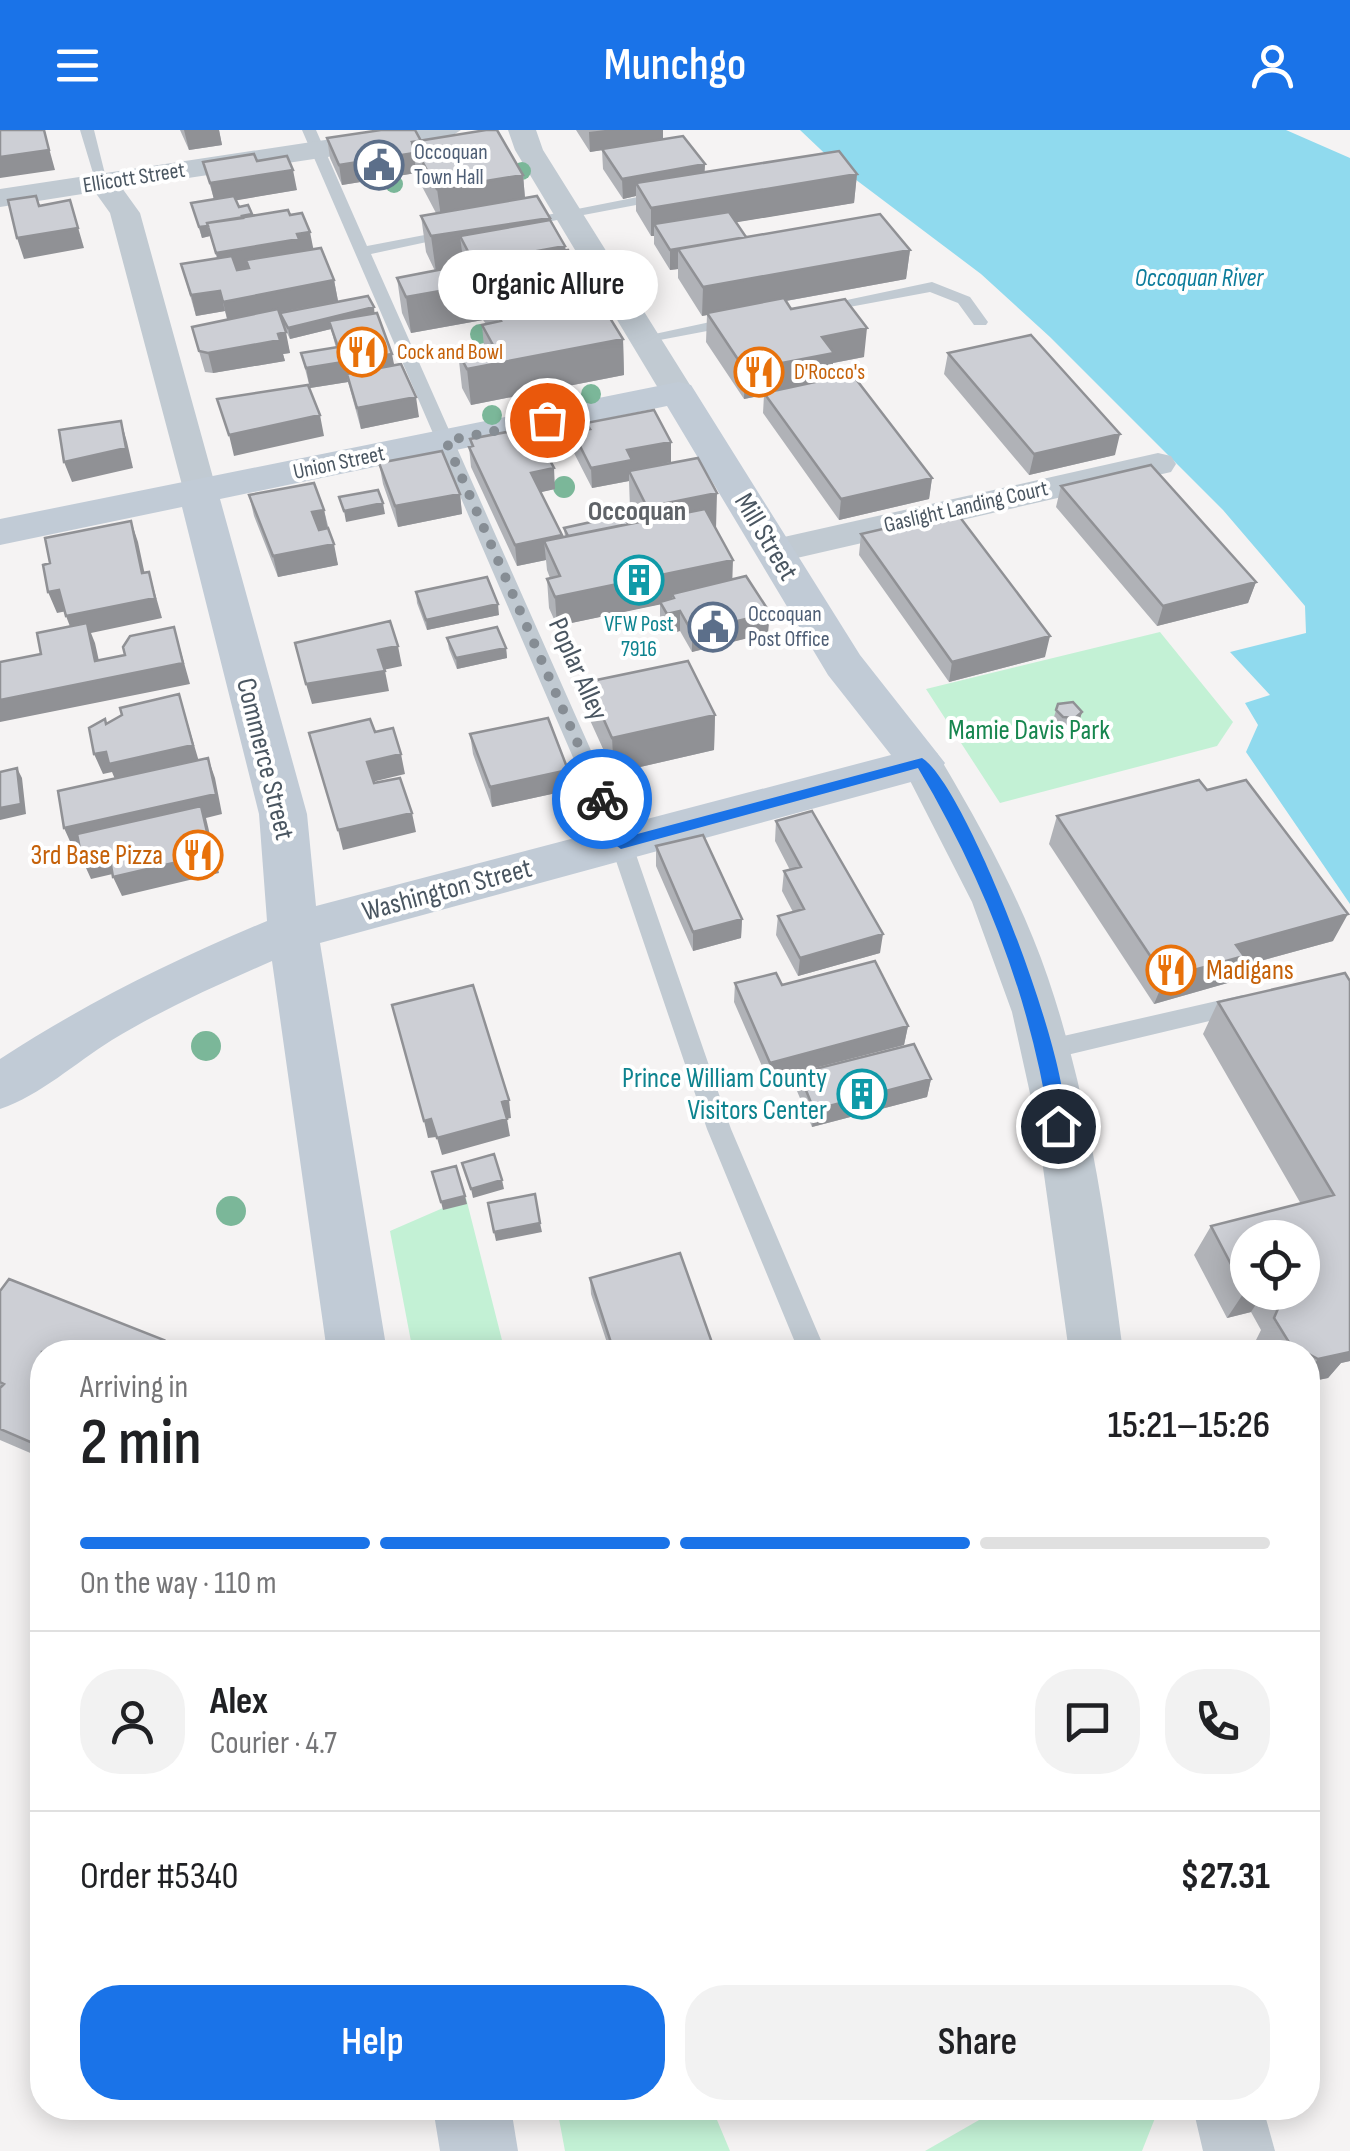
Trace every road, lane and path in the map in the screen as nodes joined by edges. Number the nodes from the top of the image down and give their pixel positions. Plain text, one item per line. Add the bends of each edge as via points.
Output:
1 (87, 130) edge
2 (447, 130) edge
3 (522, 130) edge
4 (314, 140) edge
5 (103, 183) junction
6 (684, 192) edge
7 (0, 198) edge
8 (568, 213) junction
9 (506, 224) edge
10 (470, 231) edge
11 (363, 251) junction
12 (801, 310) edge
13 (763, 317) edge
14 (980, 322) dead end
15 (644, 338) junction
16 (678, 393) junction
17 (446, 441) junction
18 (1158, 464) dead end
19 (200, 492) junction
20 (0, 532) edge
21 (775, 551) junction
22 (922, 763) junction
23 (621, 844) junction
24 (292, 931) junction
25 (1264, 999) edge
26 (1046, 1050) junction
27 (0, 1087) edge
28 (355, 1340) edge
29 (808, 1340) edge
30 (1094, 1340) edge
31 (474, 2120) edge
32 (1231, 2120) edge
33 (479, 2151) edge
34 (1238, 2151) edge

1 - 5 lane
2 - 4 street, Ellicott Street
3 - 8 street, Mill Street
4 - 5 street, Ellicott Street
4 - 11 lane, Poplar Alley
5 - 7 street, Ellicott Street
5 - 19 street, Commerce Street via 125,213
6 - 8 lane
8 - 9 lane
8 - 15 street, Mill Street
10 - 11 lane
11 - 17 lane, Poplar Alley
12 - 14 lane via 932,287 964,300
13 - 15 lane
15 - 16 street, Mill Street
16 - 17 street, Union Street
16 - 21 street, Mill Street
17 - 19 street, Union Street
17 - 23 lane, Poplar Alley
18 - 21 street, Gaslight Landing Court
19 - 20 street, Union Street
19 - 24 street, Commerce Street via 284,814
21 - 22 street, Mill Street via 844,665
22 - 23 street, Washington Street
22 - 26 street, Mill Street via 970,844 1005,923
23 - 24 street, Washington Street
23 - 29 lane, Poplar Alley via 719,1129
24 - 27 street, Washington Street via 180,979
24 - 28 street, Commerce Street
25 - 26 lane
26 - 30 street, Mill Street
31 - 33 street
32 - 34 street

